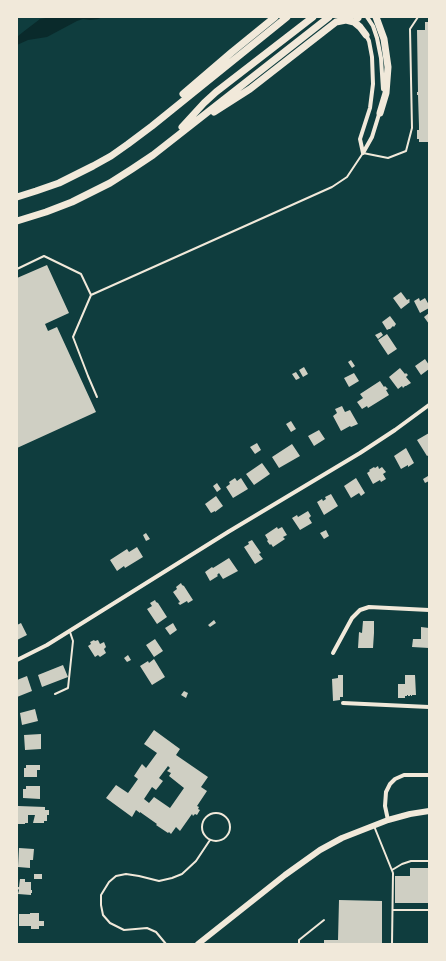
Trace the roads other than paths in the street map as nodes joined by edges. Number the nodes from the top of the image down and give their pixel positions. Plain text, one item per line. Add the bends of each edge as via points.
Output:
1 (275, 17) edge
2 (287, 17) edge
3 (313, 17) edge
4 (329, 17) edge
5 (358, 17) edge
6 (367, 17) edge
7 (376, 17) edge
8 (418, 17) edge
9 (366, 35) junction
10 (380, 113) junction
11 (194, 122) junction
12 (173, 138) junction
13 (363, 153) junction
14 (104, 160) junction
15 (17, 197) edge
16 (17, 221) edge
17 (17, 269) edge
18 (91, 295) junction
19 (97, 397) dead end
20 (429, 405) edge
21 (429, 610) edge
22 (70, 630) junction
23 (333, 653) dead end
24 (17, 660) edge
25 (55, 694) dead end
26 (343, 703) dead end
27 (429, 708) edge
28 (429, 775) edge
29 (429, 811) edge
30 (388, 820) junction
31 (374, 825) junction
32 (210, 840) junction
33 (429, 861) edge
34 (392, 870) junction
35 (393, 910) junction
36 (429, 910) edge
37 (324, 920) dead end
38 (166, 944) edge
39 (198, 944) edge
40 (299, 944) edge
41 (392, 944) edge

1 - 14 highway via 136,136
2 - 14 highway via 152,126
3 - 12 highway via 210,98
4 - 11 highway
5 - 9 street
6 - 10 street via 373,26 381,58 383,90
7 - 10 highway via 385,43 388,66 386,93
8 - 13 lane via 410,29 412,128 406,151 388,158
9 - 11 highway via 354,22 336,22 250,89
9 - 13 street via 371,50 373,76 370,108 360,140
10 - 13 street via 372,137
11 - 12 highway
12 - 16 highway via 154,155 97,190 59,207
13 - 18 lane via 347,177 332,187
14 - 15 highway via 59,183
17 - 18 lane via 44,256 81,274
18 - 19 lane via 73,337
20 - 22 street via 360,453
21 - 23 street via 369,607 360,610 352,618
22 - 24 street
22 - 25 lane via 74,641 68,688
26 - 27 street
28 - 30 street via 404,775 390,784 386,792 385,806
29 - 30 main road
30 - 31 main road
31 - 34 lane
31 - 39 main road via 342,838 302,862
32 - 32 lane via 221,840 226,835 228,821 223,815 212,814 206,816 202,822 202,831
32 - 38 lane via 196,861 182,874 159,881 126,874 116,876 101,895 103,915 110,923 124,930 148,928 156,932
33 - 34 lane via 411,861
34 - 35 lane
35 - 36 lane
35 - 41 lane
37 - 40 lane via 299,940

